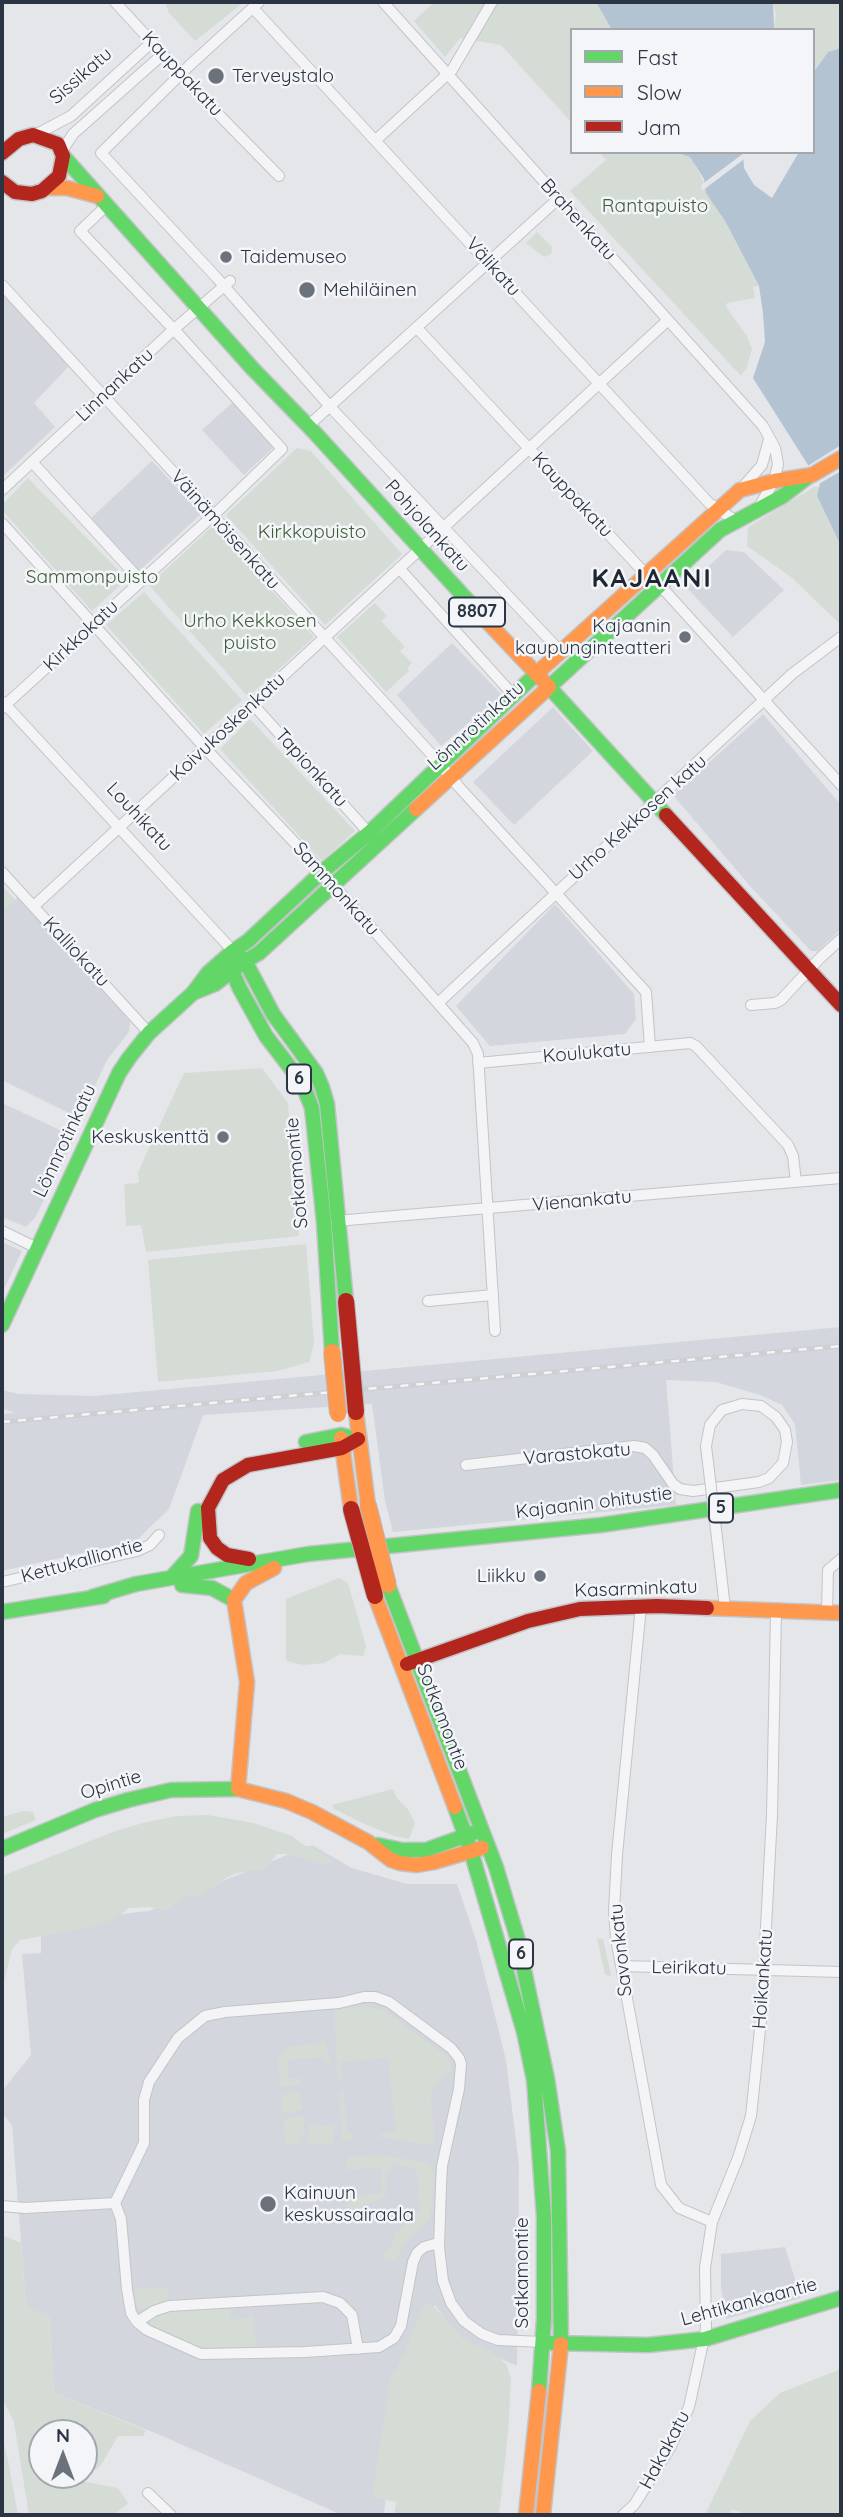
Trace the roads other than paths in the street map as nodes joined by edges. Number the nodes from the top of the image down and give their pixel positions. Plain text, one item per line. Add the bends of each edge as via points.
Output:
1 (115, 2) edge
2 (383, 2) edge
3 (492, 2) edge
4 (256, 5) edge
5 (152, 42) junction
6 (163, 54) junction
7 (182, 74) junction
8 (447, 75) junction
9 (26, 137) junction
10 (2, 138) edge
11 (376, 140) junction
12 (2, 153) edge
13 (62, 153) junction
14 (279, 176) dead end
15 (2, 182) edge
16 (48, 188) junction
17 (24, 194) junction
18 (558, 199) junction
19 (102, 201) junction
20 (2, 203) edge
21 (488, 262) junction
22 (227, 284) junction
23 (2, 285) edge
24 (198, 308) junction
25 (668, 320) junction
26 (416, 328) junction
27 (173, 330) junction
28 (600, 383) junction
29 (103, 396) junction
30 (330, 406) junction
31 (308, 426) junction
32 (769, 439) junction
33 (529, 448) junction
34 (841, 458) edge
35 (32, 462) junction
36 (811, 476) junction
37 (774, 481) junction
38 (2, 490) edge
39 (740, 491) junction
40 (718, 510) junction
41 (757, 511) junction
42 (213, 515) junction
43 (736, 521) junction
44 (2, 523) edge
45 (443, 528) junction
46 (419, 549) junction
47 (399, 568) junction
48 (647, 573) junction
49 (140, 580) junction
50 (659, 586) junction
51 (94, 624) junction
52 (841, 636) edge
53 (325, 637) junction
54 (561, 652) junction
55 (536, 674) junction
56 (549, 687) junction
57 (514, 696) junction
58 (764, 701) junction
59 (3, 704) edge
60 (251, 705) junction
61 (205, 748) junction
62 (447, 771) junction
63 (841, 785) edge
64 (655, 803) junction
65 (121, 827) junction
66 (369, 833) junction
67 (2, 872) edge
68 (327, 879) junction
69 (556, 892) junction
70 (34, 906) junction
71 (841, 939) edge
72 (237, 961) junction
73 (809, 971) junction
74 (438, 1003) junction
75 (751, 1005) dead end
76 (841, 1005) edge
77 (149, 1033) junction
78 (650, 1047) junction
79 (478, 1063) junction
80 (841, 1178) edge
81 (796, 1182) junction
82 (487, 1209) junction
83 (331, 1222) junction
84 (2, 1231) edge
85 (39, 1249) junction
86 (493, 1296) junction
87 (428, 1301) dead end
88 (2, 1325) edge
89 (495, 1331) dead end
90 (358, 1439) junction
91 (342, 1442) junction
92 (466, 1465) dead end
93 (841, 1490) edge
94 (159, 1535) dead end
95 (841, 1559) edge
96 (270, 1564) junction
97 (177, 1581) junction
98 (2, 1582) edge
99 (235, 1605) junction
100 (641, 1606) junction
101 (725, 1608) junction
102 (776, 1611) junction
103 (2, 1612) edge
104 (834, 1612) edge
105 (416, 1660) junction
106 (400, 1666) junction
107 (238, 1789) junction
108 (485, 1838) junction
109 (468, 1843) junction
110 (2, 1849) edge
111 (621, 1966) junction
112 (764, 1969) junction
113 (841, 1972) edge
114 (115, 2203) junction
115 (2, 2206) edge
116 (712, 2222) junction
117 (438, 2243) junction
118 (841, 2298) edge
119 (137, 2322) junction
120 (705, 2339) junction
121 (542, 2342) junction
122 (561, 2343) junction
123 (358, 2349) junction
124 (148, 2493) dead end
125 (171, 2515) edge
126 (526, 2515) edge
127 (543, 2515) edge
128 (624, 2515) edge

1 - 5 street, Kauppakatu
2 - 8 street, Brahenkatu
3 - 8 street
4 - 7 street
4 - 11 street, Välikatu
5 - 6 street, Kauppakatu
5 - 9 street, Sissikatu via 71,116
6 - 7 street, Kauppakatu
6 - 13 street, Sissikatu via 74,134
7 - 14 street, Kauppakatu
7 - 22 street, Pohjolankatu via 101,153
8 - 11 street
8 - 18 street, Brahenkatu
9 - 10 main road
9 - 12 main road
9 - 13 main road via 52,140
11 - 21 street, Välikatu
13 - 16 main road via 59,176
13 - 19 main road, Pohjolankatu
15 - 17 main road via 9,190
16 - 17 main road
16 - 19 main road via 67,188
17 - 20 main road
18 - 21 street
18 - 25 street, Brahenkatu
19 - 24 main road, Pohjolankatu / 8807
19 - 27 street via 80,231
21 - 26 street
21 - 28 street, Välikatu
22 - 24 street, Linnankatu
22 - 30 street, Pohjolankatu
23 - 29 street, Väinämöisenkatu
24 - 27 street, Linnankatu
24 - 31 main road, Pohjolankatu / 8807
25 - 28 street, Koivukoskenkatu
25 - 32 street, Brahenkatu via 763,426
26 - 30 street
26 - 33 street, Kauppakatu
27 - 29 street, Linnankatu
27 - 42 street, Kirkkokatu via 282,449
28 - 33 street, Koivukoskenkatu
28 - 40 street, Välikatu
29 - 35 street, Linnankatu
29 - 42 street, Väinämöisenkatu
30 - 31 street
30 - 45 street, Pohjolankatu
31 - 46 main road, Pohjolankatu / 8807
32 - 37 street, Brahenkatu via 778,464
32 - 39 street via 762,465
33 - 45 street, Koivukoskenkatu
33 - 48 street, Kauppakatu
34 - 36 main road
35 - 38 street, Linnankatu
35 - 49 street
36 - 37 main road, Lönnrotinkatu
36 - 41 main road, Lönnrotinkatu
37 - 39 main road, Lönnrotinkatu
37 - 41 street, Brahenkatu
39 - 40 main road, Lönnrotinkatu
40 - 43 street, Välikatu
40 - 48 main road, Lönnrotinkatu
41 - 43 main road, Lönnrotinkatu
42 - 49 street, Kirkkokatu
42 - 53 street, Väinämöisenkatu
43 - 50 main road, Lönnrotinkatu
44 - 51 street, Sammonkatu
45 - 46 street, Koivukoskenkatu
45 - 54 street, Pohjolankatu
46 - 47 street, Koivukoskenkatu
46 - 55 main road, Pohjolankatu / 8807
47 - 53 street, Koivukoskenkatu
47 - 57 street
48 - 50 street, Kauppakatu
48 - 54 main road, Lönnrotinkatu
49 - 51 street, Kirkkokatu
50 - 56 main road, Lönnrotinkatu
50 - 58 street, Kauppakatu
51 - 59 street, Kirkkokatu
51 - 61 street, Sammonkatu
52 - 58 street, Urho Kekkosen katu
53 - 60 street, Koivukoskenkatu
53 - 62 street, Väinämöisenkatu
54 - 55 main road, Lönnrotinkatu
55 - 56 main road, Pohjolankatu / 8807
55 - 57 main road, Lönnrotinkatu
56 - 62 main road, Lönnrotinkatu
56 - 64 main road, Pohjolankatu
57 - 62 main road, Lönnrotinkatu
58 - 63 street, Kauppakatu
58 - 64 street, Urho Kekkosen katu
59 - 65 street, Louhikatu
60 - 61 street, Koivukoskenkatu
60 - 66 street, Tapionkatu
61 - 65 street, Koivukoskenkatu
61 - 68 street, Sammonkatu
62 - 66 main road, Lönnrotinkatu
62 - 68 main road, Lönnrotinkatu
62 - 69 street, Väinämöisenkatu
64 - 69 street, Urho Kekkosen katu
64 - 73 main road, Pohjolankatu
65 - 70 street, Koivukoskenkatu
65 - 72 street, Louhikatu
66 - 68 main road, Lönnrotinkatu
67 - 70 street, Kalliokatu
68 - 72 main road, Lönnrotinkatu via 248,941
68 - 74 street, Sammonkatu
69 - 74 street, Urho Kekkosen katu
69 - 78 street, Väinämöisenkatu via 646,992
70 - 77 street, Kalliokatu
71 - 73 street
72 - 77 main road, Lönnrotinkatu via 208,973
72 - 83 main road, Sotkamontie / 6 via 266,1036 308,1095
73 - 75 street via 781,1000
73 - 76 main road, Pohjolankatu
74 - 79 street, Sammonkatu via 473,1043
77 - 85 main road, Lönnrotinkatu via 119,1073
78 - 79 street, Koulukatu
78 - 81 street, Koulukatu via 696,1046 788,1145
79 - 82 street, Sammonkatu
80 - 81 street, Vienankatu
81 - 82 street, Vienankatu
82 - 83 street, Vienankatu
82 - 86 street, Sammonkatu
83 - 90 main road, Sotkamontie / 6, bridge via 346,1301
83 - 91 main road, Sotkamontie / 6, bridge via 332,1352
84 - 85 street
85 - 88 main road, Lönnrotinkatu
86 - 87 street
86 - 89 street, Sammonkatu
90 - 91 main road
90 - 105 main road, Sotkamontie / 6, bridge via 388,1585
91 - 96 main road via 248,1465 233,1472 210,1501 208,1531 214,1544 227,1555
91 - 97 main road via 260,1450 223,1467 202,1496 191,1556
91 - 106 main road, Sotkamontie / 6, bridge via 351,1509
92 - 101 street, Varastokatu, bridge via 634,1447 653,1455 680,1489 693,1491 746,1484 769,1478 783,1463 785,1430 761,1406 742,1404 722,1410 710,1425 706,1446 717,1538
93 - 96 main road, Kajaanin ohitustie / 5 via 614,1523
94 - 98 street, Kettukalliontie via 136,1551
95 - 104 street via 828,1570
96 - 97 main road, Kajaanin ohitustie / 5
96 - 99 main road via 246,1583
97 - 99 main road via 212,1588
97 - 103 main road, Kajaanin ohitustie / 5 via 136,1594
99 - 107 main road via 247,1682
100 - 101 main road, Kasarminkatu
100 - 105 main road, Kasarminkatu via 552,1614
100 - 111 street, Savonkatu via 617,1854 614,1910
101 - 102 main road, Kasarminkatu
102 - 104 main road, Kasarminkatu
102 - 112 street, Hoikankatu
105 - 106 main road, Kasarminkatu
105 - 108 main road, Sotkamontie / 6
106 - 109 main road, Sotkamontie / 6
107 - 109 main road, Opintie via 286,1801 368,1842 402,1850
107 - 110 main road, Opintie via 171,1790 141,1796
108 - 109 main road, Opintie
108 - 122 main road, Sotkamontie / 6 via 517,1937 558,2151
109 - 121 main road, Sotkamontie / 6 via 534,2080 544,2217
111 - 112 street, Leirikatu
111 - 116 street, Savonkatu via 661,2185 680,2208
112 - 113 street, Leirikatu
112 - 116 street, Hoikankatu via 751,2116
114 - 115 street
114 - 117 street via 144,2143 144,2100 149,2082 189,2027 220,2012 375,1997 389,2002 459,2058 459,2089 442,2166
114 - 119 street via 121,2219 131,2313
116 - 120 street, Hoikankatu via 705,2268
117 - 121 street via 443,2281 464,2320 498,2340
117 - 123 street via 424,2247 412,2262 401,2326 394,2338 379,2347
118 - 120 main road, Lehtikankaantie
119 - 123 street via 201,2354
119 - 123 street via 169,2306 323,2297 340,2303 352,2315
120 - 122 main road, Lehtikankaantie via 648,2345
120 - 128 street, Hakakatu via 681,2428
121 - 122 main road, Lehtikankaantie
121 - 126 main road, Sotkamontie / 6
122 - 127 main road, Sotkamontie / 6
124 - 125 street

